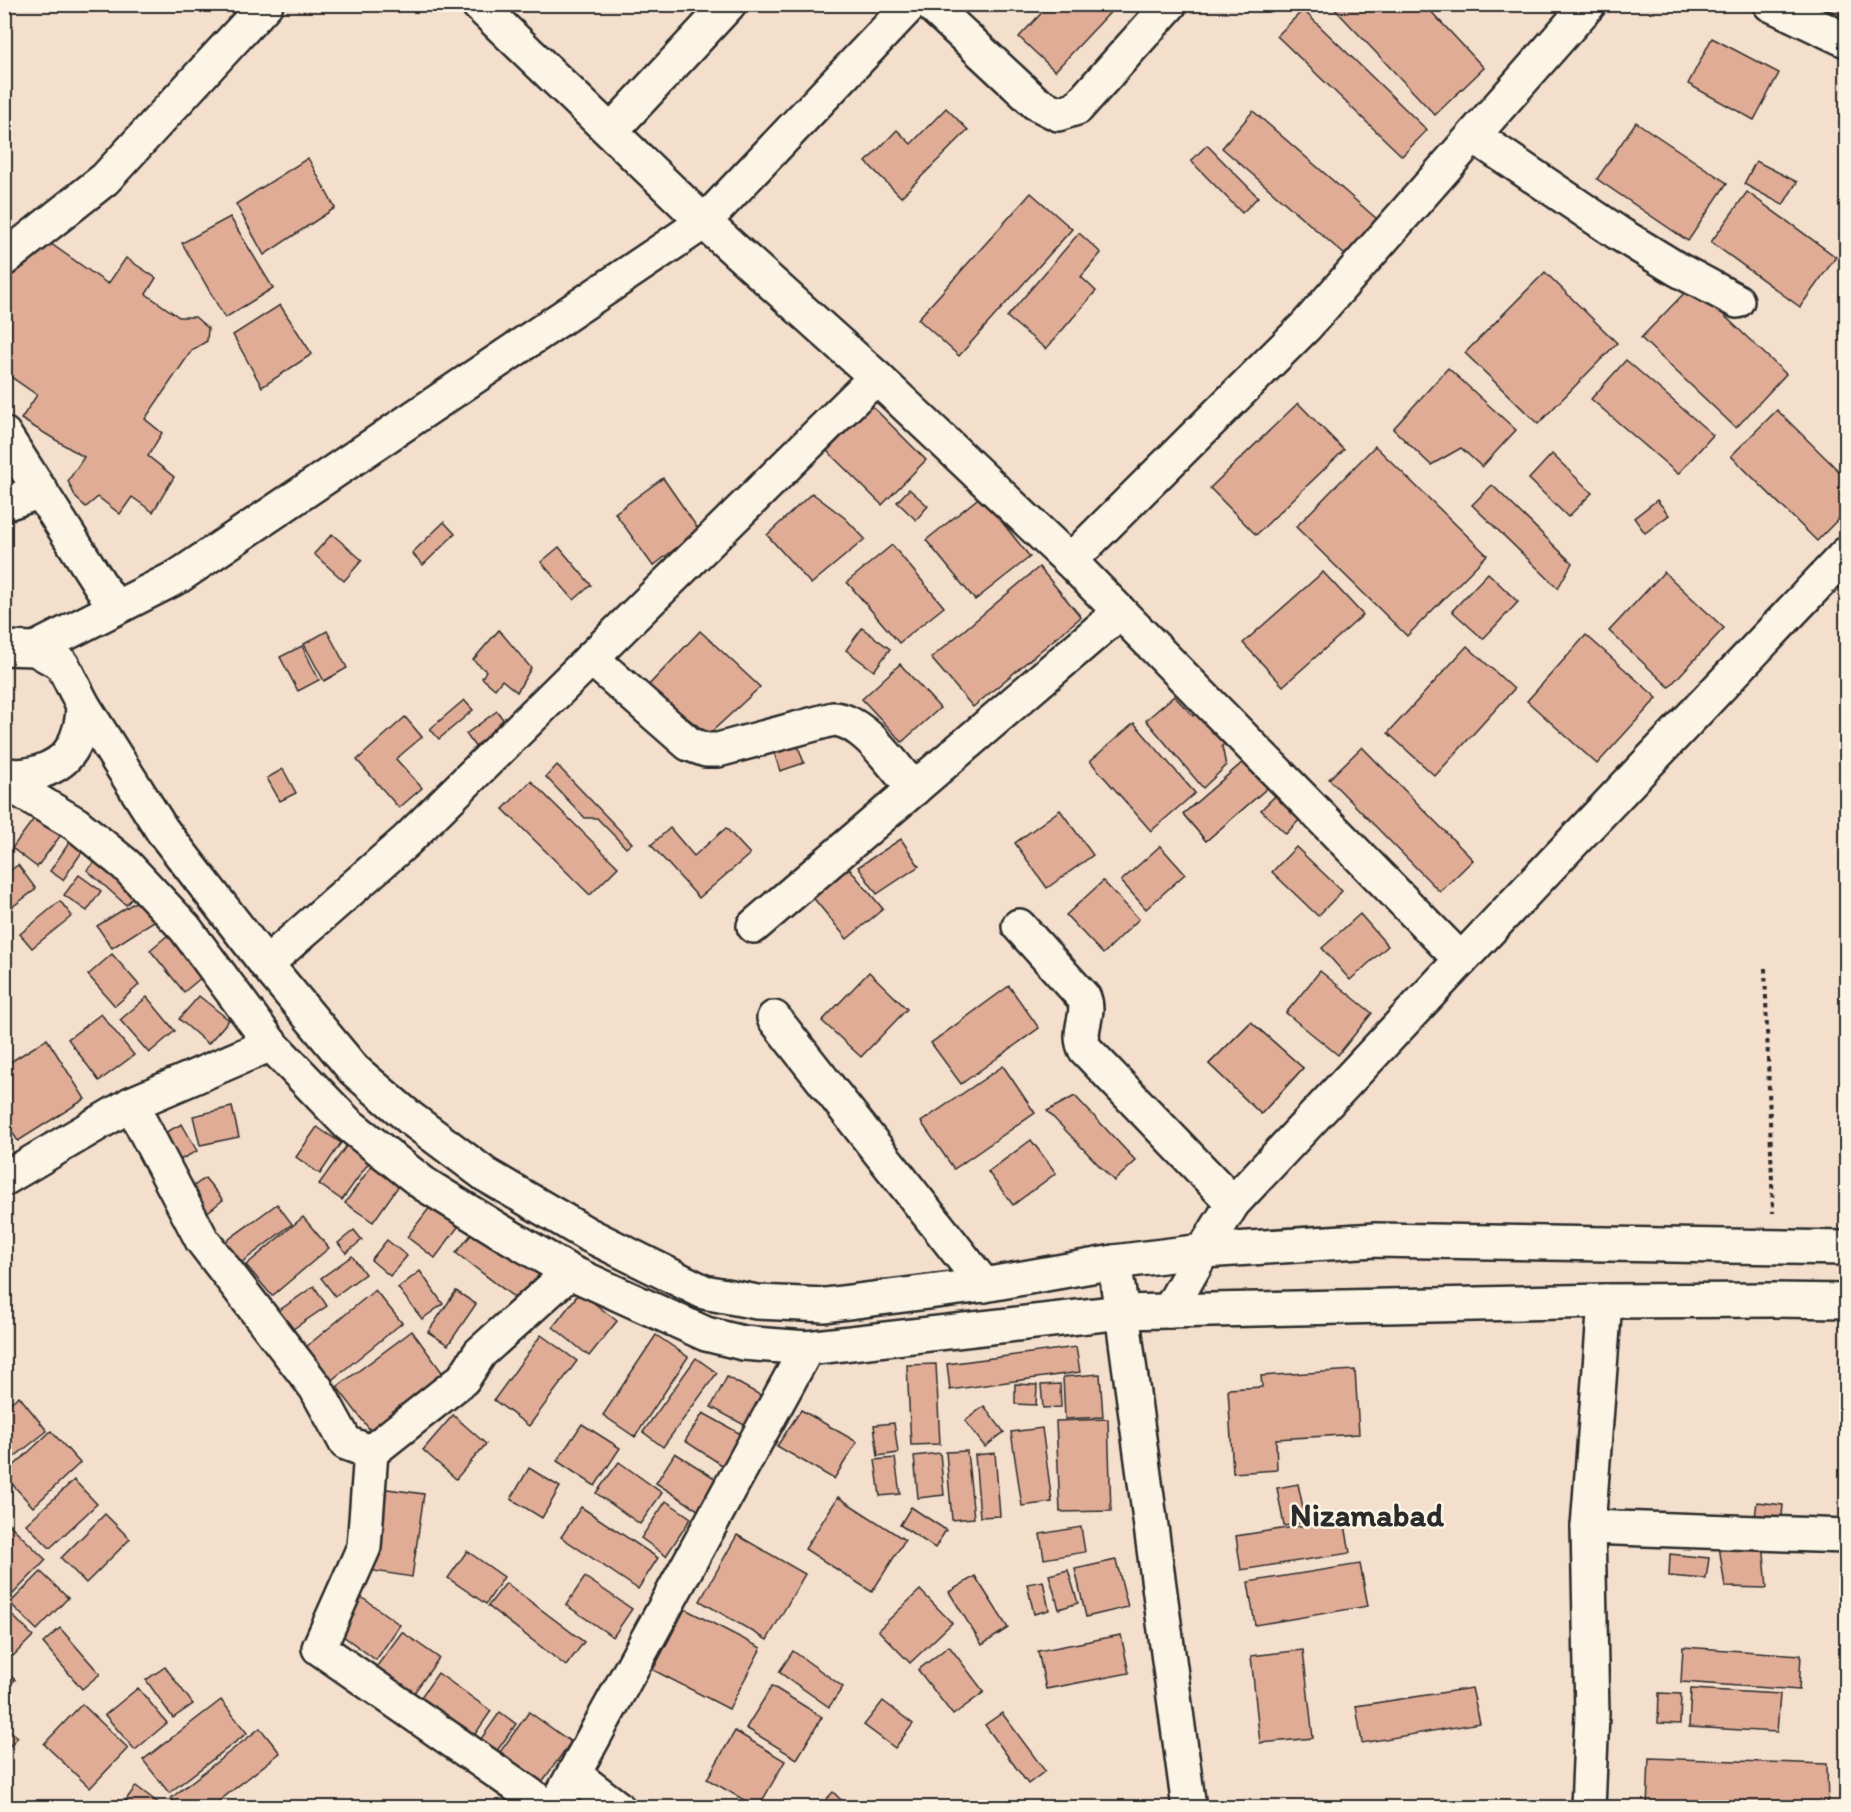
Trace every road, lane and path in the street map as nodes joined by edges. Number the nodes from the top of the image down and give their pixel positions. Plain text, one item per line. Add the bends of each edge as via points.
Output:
1 (266, 4) edge
2 (478, 4) edge
3 (729, 4) edge
4 (911, 4) edge
5 (930, 4) edge
6 (1170, 4) edge
7 (1589, 4) edge
8 (1770, 4) edge
9 (1846, 40) edge
10 (611, 131) junction
11 (1474, 136) junction
12 (704, 222) junction
13 (4, 259) edge
14 (1737, 300) dead end
15 (876, 377) junction
16 (4, 434) edge
17 (41, 491) junction
18 (4, 504) edge
19 (1846, 555) edge
20 (1070, 561) junction
21 (115, 608) junction
22 (1120, 612) junction
23 (20, 648) edge
24 (591, 658) junction
25 (83, 705) junction
26 (4, 774) edge
27 (4, 781) edge
28 (914, 789) junction
29 (754, 926) dead end
30 (1019, 926) dead end
31 (1461, 960) junction
32 (266, 964) junction
33 (1764, 968) dead end
34 (774, 1018) dead end
35 (272, 1044) junction
36 (131, 1104) junction
37 (4, 1179) edge
38 (1233, 1203) junction
39 (1774, 1247) junction
40 (1846, 1248) edge
41 (1203, 1251) junction
42 (1114, 1262) junction
43 (570, 1272) junction
44 (984, 1285) junction
45 (1846, 1301) edge
46 (1605, 1302) junction
47 (1169, 1311) junction
48 (1122, 1312) junction
49 (807, 1348) junction
50 (371, 1452) junction
51 (1588, 1527) junction
52 (1846, 1536) edge
53 (575, 1775) junction
54 (549, 1808) edge
55 (555, 1808) edge
56 (618, 1808) edge
57 (1188, 1808) edge
58 (1588, 1808) edge

1 - 13 main road via 105,179
2 - 10 main road
3 - 10 main road
4 - 12 main road
5 - 6 main road via 1036,103 1058,114 1077,108
7 - 11 main road
8 - 9 main road
10 - 12 main road
11 - 14 main road via 1628,239
11 - 20 main road via 1306,326
12 - 15 main road
12 - 21 main road via 179,576
15 - 20 main road
15 - 24 main road
16 - 17 main road
17 - 18 main road
17 - 21 main road
19 - 31 main road
20 - 22 main road
21 - 23 main road
22 - 28 main road
22 - 31 main road
23 - 25 main road via 62,664
24 - 28 main road via 689,744 718,750 832,719 843,720 863,732
24 - 32 main road via 406,841
25 - 26 main road via 82,722 70,751 46,771 15,777
25 - 32 main road via 162,830
27 - 35 main road via 76,824 126,865 185,928
28 - 29 main road
30 - 38 main road via 1084,998 1081,1041 1085,1049
31 - 38 main road
32 - 44 main road via 354,1070 476,1168 587,1234 704,1292 757,1302 825,1305
33 - 39 path
34 - 44 main road
35 - 36 main road
35 - 43 main road via 348,1124 424,1184
36 - 37 main road
36 - 50 main road via 202,1240 316,1388 346,1443
38 - 41 main road
39 - 40 main road
39 - 41 main road via 1375,1240
41 - 42 main road
41 - 47 main road
42 - 44 main road
42 - 48 main road
43 - 49 main road via 706,1335 743,1343
43 - 50 main road via 480,1353 463,1378
45 - 46 main road
46 - 47 main road
46 - 51 main road
47 - 48 main road
48 - 49 main road
48 - 57 main road
49 - 53 main road
50 - 54 main road via 364,1547 319,1648
51 - 52 main road
51 - 58 main road via 1592,1714
53 - 55 main road
53 - 56 main road

